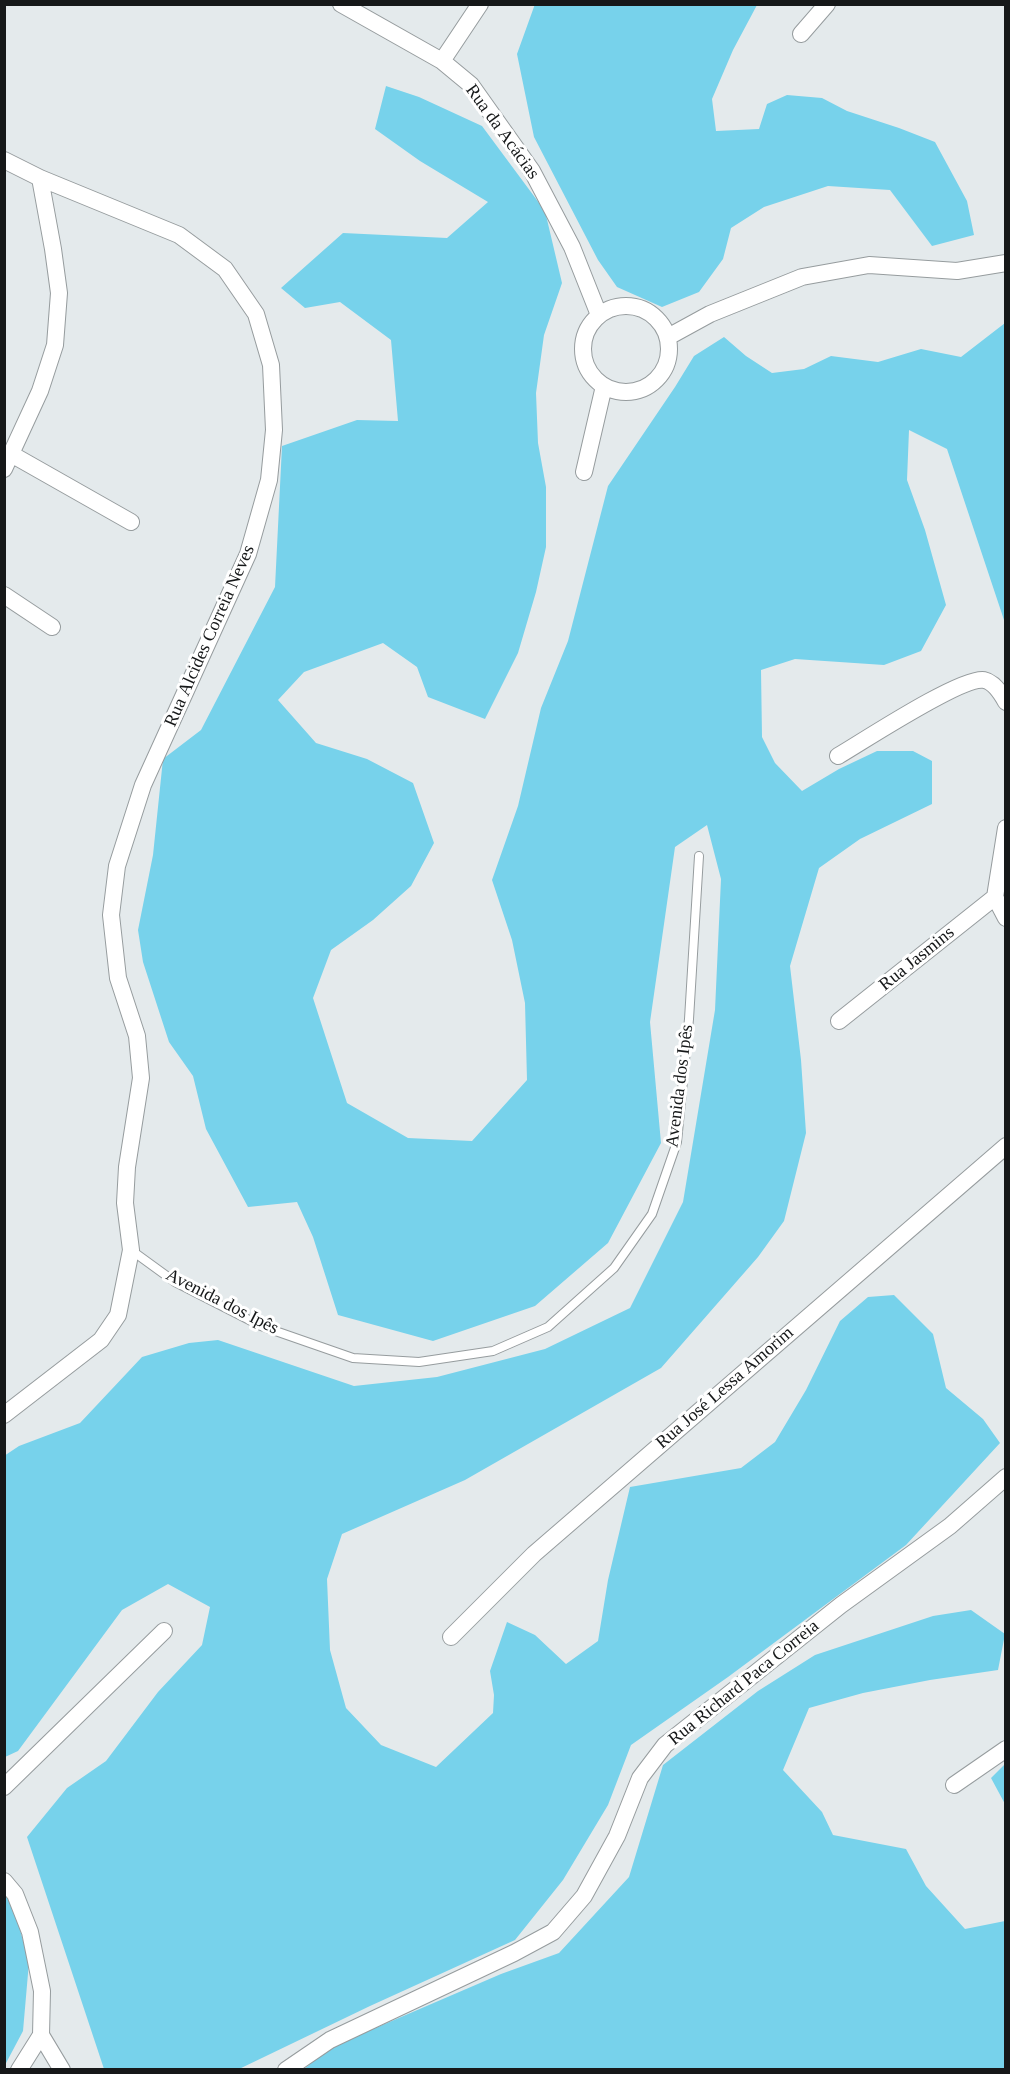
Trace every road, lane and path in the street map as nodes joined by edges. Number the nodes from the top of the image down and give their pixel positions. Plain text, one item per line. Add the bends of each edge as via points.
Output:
1 (341, 4) edge
2 (480, 4) edge
3 (827, 4) edge
4 (801, 34) dead end
5 (442, 61) junction
6 (4, 160) edge
7 (40, 178) junction
8 (1005, 263) edge
9 (599, 315) junction
10 (668, 337) junction
11 (604, 386) junction
12 (8, 461) edge
13 (584, 472) dead end
14 (131, 522) dead end
15 (4, 595) edge
16 (52, 627) dead end
17 (1005, 702) edge
18 (838, 756) dead end
19 (1005, 828) edge
20 (699, 856) dead end
21 (995, 897) junction
22 (1005, 918) edge
23 (839, 1022) dead end
24 (1005, 1146) edge
25 (131, 1250) junction
26 (4, 1414) edge
27 (1005, 1477) edge
28 (164, 1631) dead end
29 (451, 1637) dead end
30 (1005, 1749) edge
31 (954, 1785) dead end
32 (4, 1787) edge
33 (4, 1881) edge
34 (41, 2035) junction
35 (19, 2070) edge
36 (62, 2070) edge
37 (286, 2070) edge

1 - 5 street, Rua da Acácias
2 - 5 street
3 - 4 street
5 - 9 street, Rua da Acácias via 471,86 532,171 572,247
6 - 7 street, Rua Alcides Correia Neves
7 - 12 street via 59,293 55,345 40,391
7 - 25 street, Rua Alcides Correia Neves via 179,235 225,269 256,314 271,365 274,430 269,480 249,554 142,785 117,866 111,915 118,978 137,1036 141,1078 127,1167 125,1203
8 - 10 street via 957,271 869,266 802,277 710,314
9 - 10 street via 611,308 639,308 662,324
9 - 11 street via 584,338 583,352 590,372
10 - 11 street via 666,366 647,387 618,392
11 - 13 street
12 - 14 street
15 - 16 street
17 - 18 street via 994,685 983,680 967,682
19 - 21 street
20 - 25 lane, Avenida dos Ipês via 677,1142 652,1214 614,1268 548,1327 493,1351 419,1362 353,1358 261,1326 175,1282
21 - 22 street
21 - 23 street, Rua Jasmins
24 - 29 street, Rua José Lessa Amorim via 543,1546
25 - 26 street, Rua Alcides Correia Neves via 118,1315 101,1340
27 - 37 street, Rua Richard Paca Correia via 950,1526 841,1605 665,1745 640,1778 617,1836 584,1896 553,1932 330,2040
28 - 32 street
30 - 31 street
33 - 34 street via 15,1894 30,1932 42,1991
34 - 35 street
34 - 36 street

